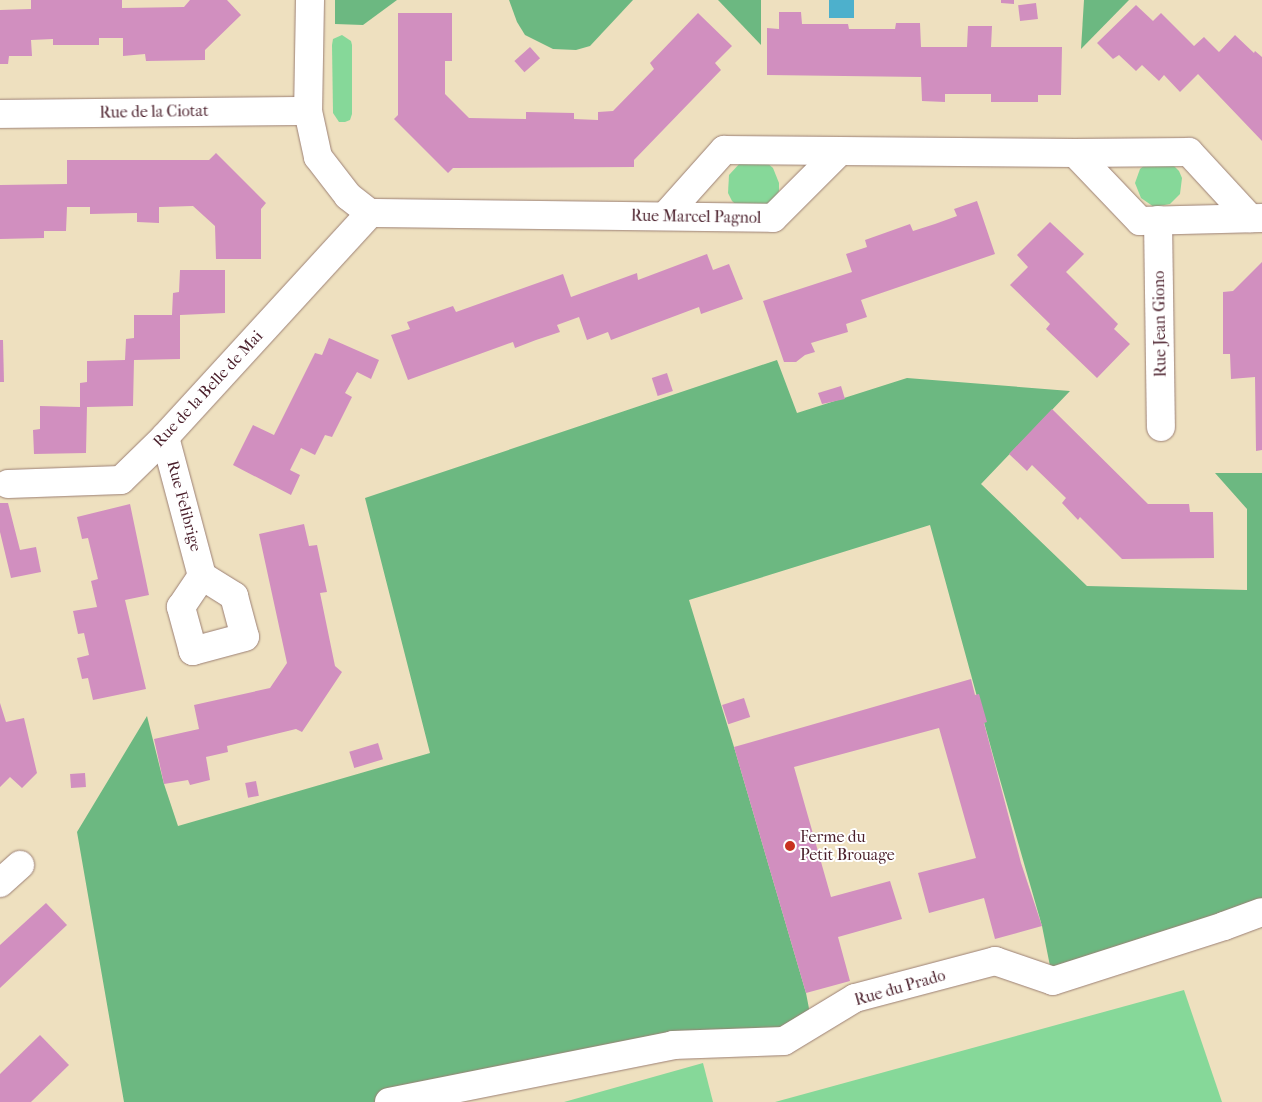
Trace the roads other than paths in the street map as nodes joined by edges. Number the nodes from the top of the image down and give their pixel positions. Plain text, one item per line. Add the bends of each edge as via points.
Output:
1 (310, 0) edge
2 (308, 111) junction
3 (0, 114) edge
4 (839, 152) junction
5 (1075, 153) junction
6 (370, 213) junction
7 (665, 216) junction
8 (1256, 218) edge
9 (1158, 220) junction
10 (1161, 428) dead end
11 (165, 437) junction
12 (8, 484) dead end
13 (202, 576) dead end
14 (1262, 912) edge
15 (389, 1102) edge

1 - 2 street
2 - 3 street, Rue de la Ciotat
2 - 6 street via 318,157 348,196
4 - 5 street
4 - 7 street, Rue Marcel Pagnol via 773,218
4 - 7 street via 724,150
5 - 8 street via 1189,152
5 - 9 street via 1140,220
6 - 7 street, Rue Marcel Pagnol
6 - 11 street, Rue de la Belle de Mai
8 - 9 street
9 - 10 street, Rue Jean Giono
11 - 12 street, Rue de la Belle de Mai via 121,480
11 - 13 street, Rue Felibrige
14 - 15 street, Rue du Prado via 1053,981 995,961 856,998 784,1041 674,1045

